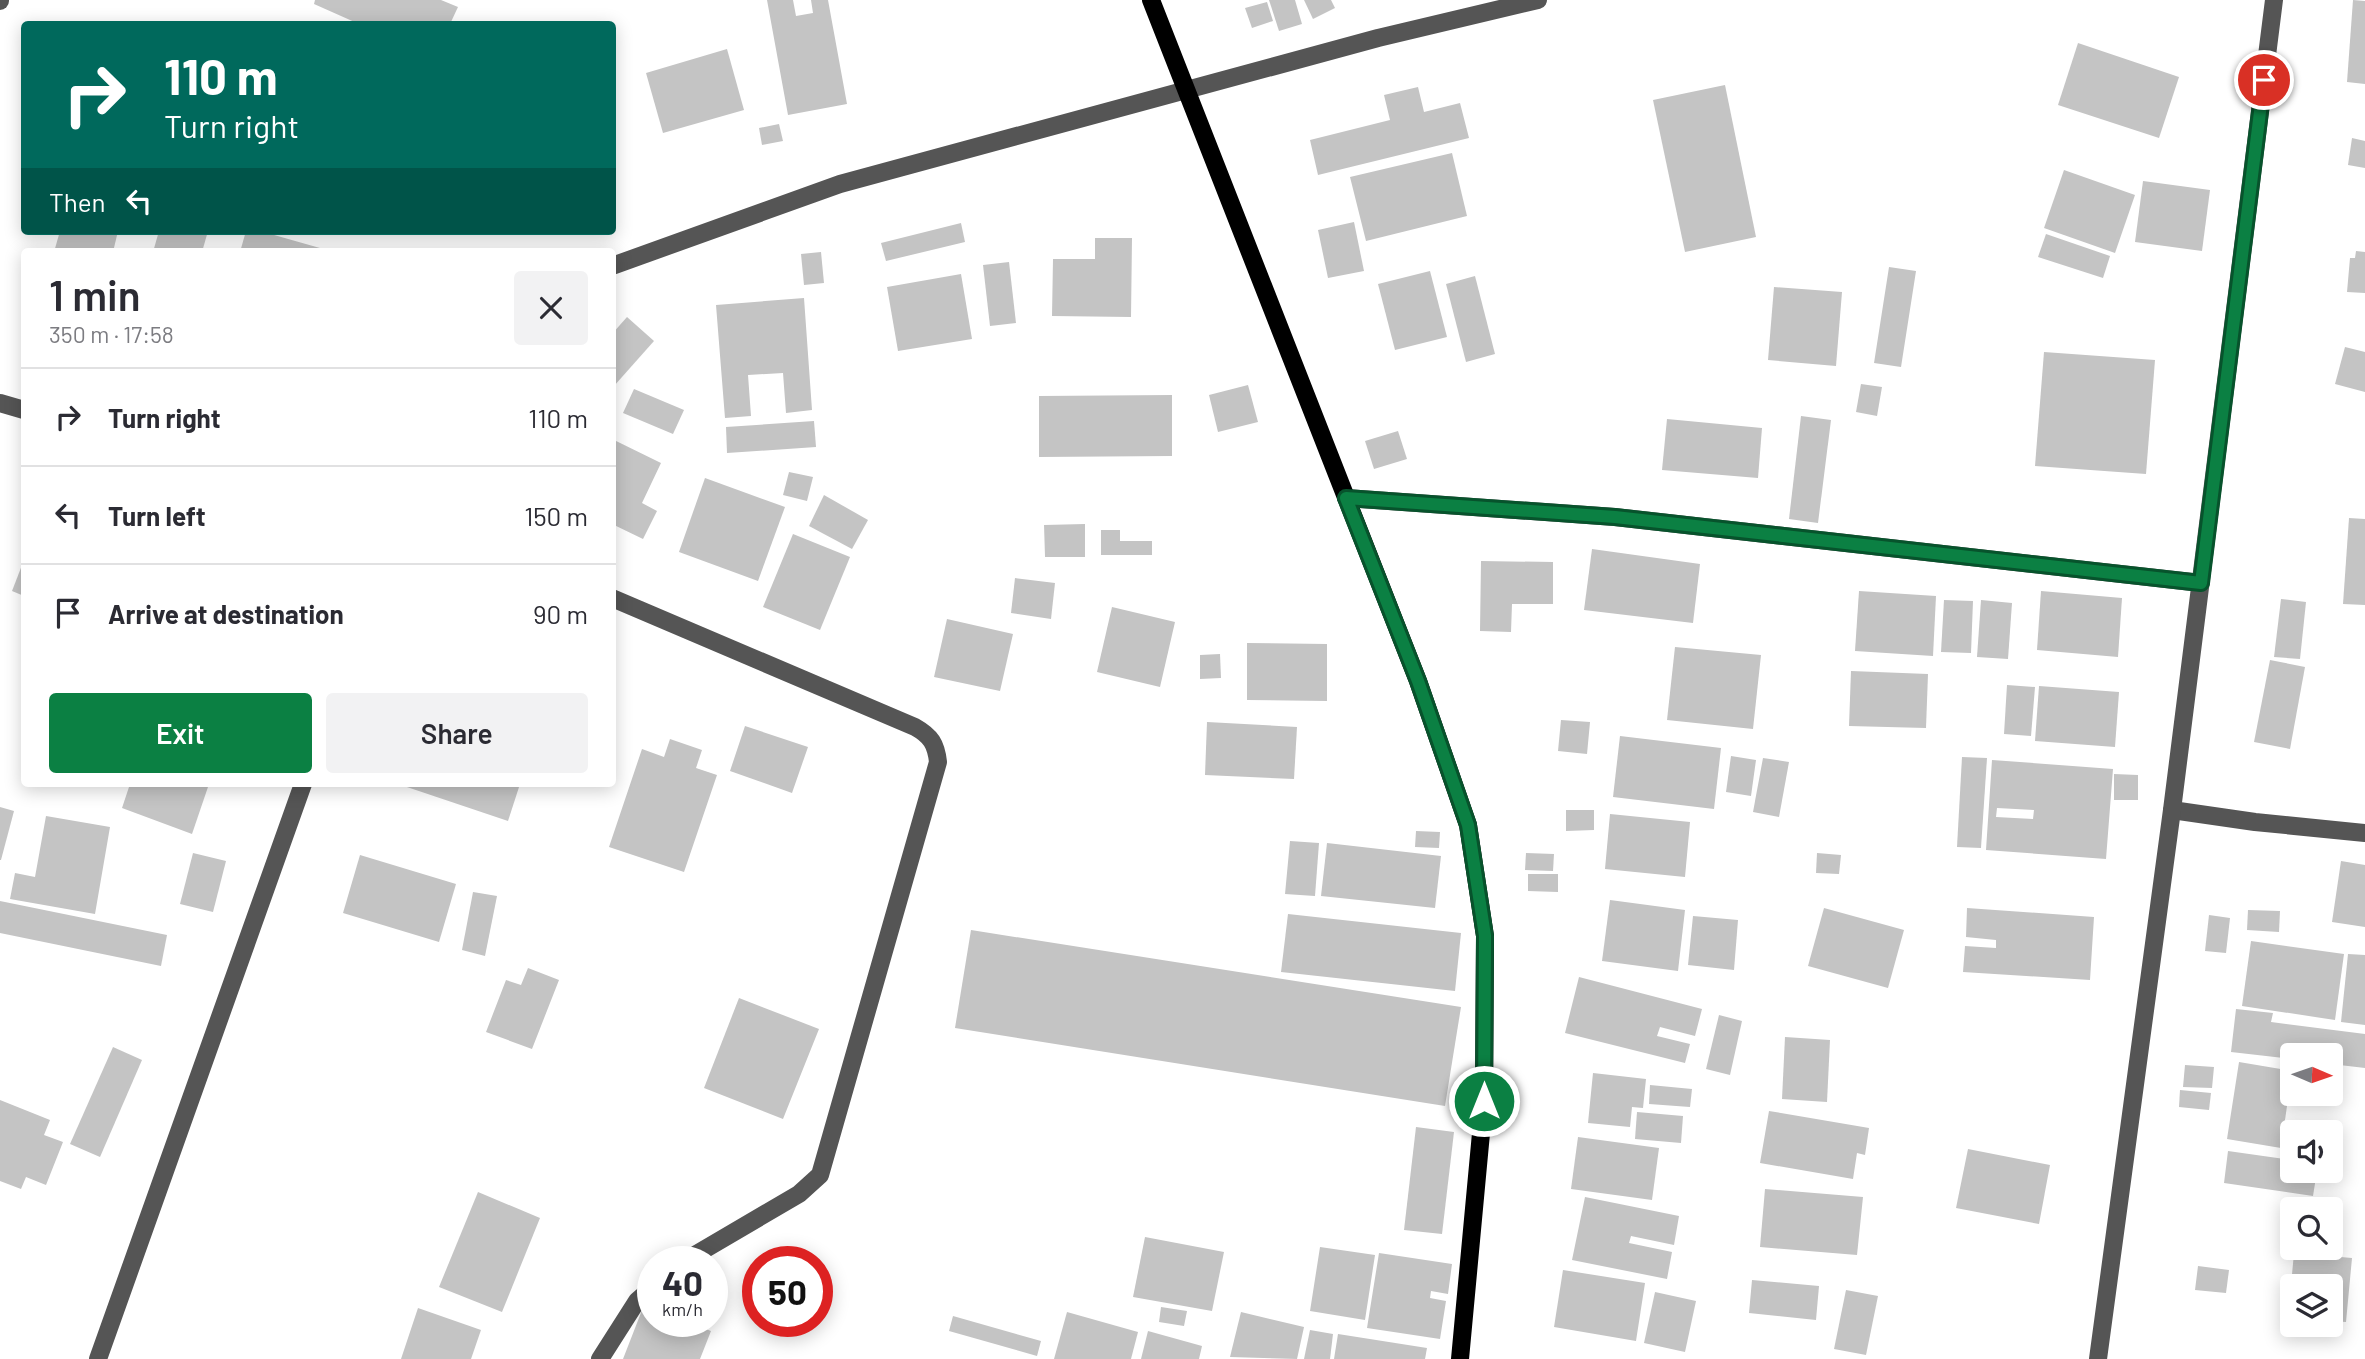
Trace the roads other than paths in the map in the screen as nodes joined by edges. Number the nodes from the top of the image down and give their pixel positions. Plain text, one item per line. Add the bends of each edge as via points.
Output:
1 (1151, 0) edge
2 (1538, 0) edge
3 (2274, 0) edge
4 (1185, 89) junction
5 (616, 265) edge
6 (0, 403) edge
7 (21, 409) edge
8 (1346, 498) junction
9 (2201, 583) junction
10 (616, 600) edge
11 (302, 787) edge
12 (2172, 810) junction
13 (2365, 833) edge
14 (710, 1246) edge
15 (637, 1301) edge
16 (98, 1359) edge
17 (600, 1359) edge
18 (1460, 1359) edge
19 (2098, 1359) edge

1 - 4 main road
2 - 4 street
3 - 9 street
4 - 5 street via 840,184
4 - 8 main road
6 - 7 street
8 - 9 street via 1615,517
8 - 18 main road via 1468,825 1485,936 1484,1101
9 - 12 street
10 - 14 street via 915,727 936,747 938,762 820,1175 799,1194
11 - 16 street
12 - 13 street
12 - 19 street
15 - 17 street

